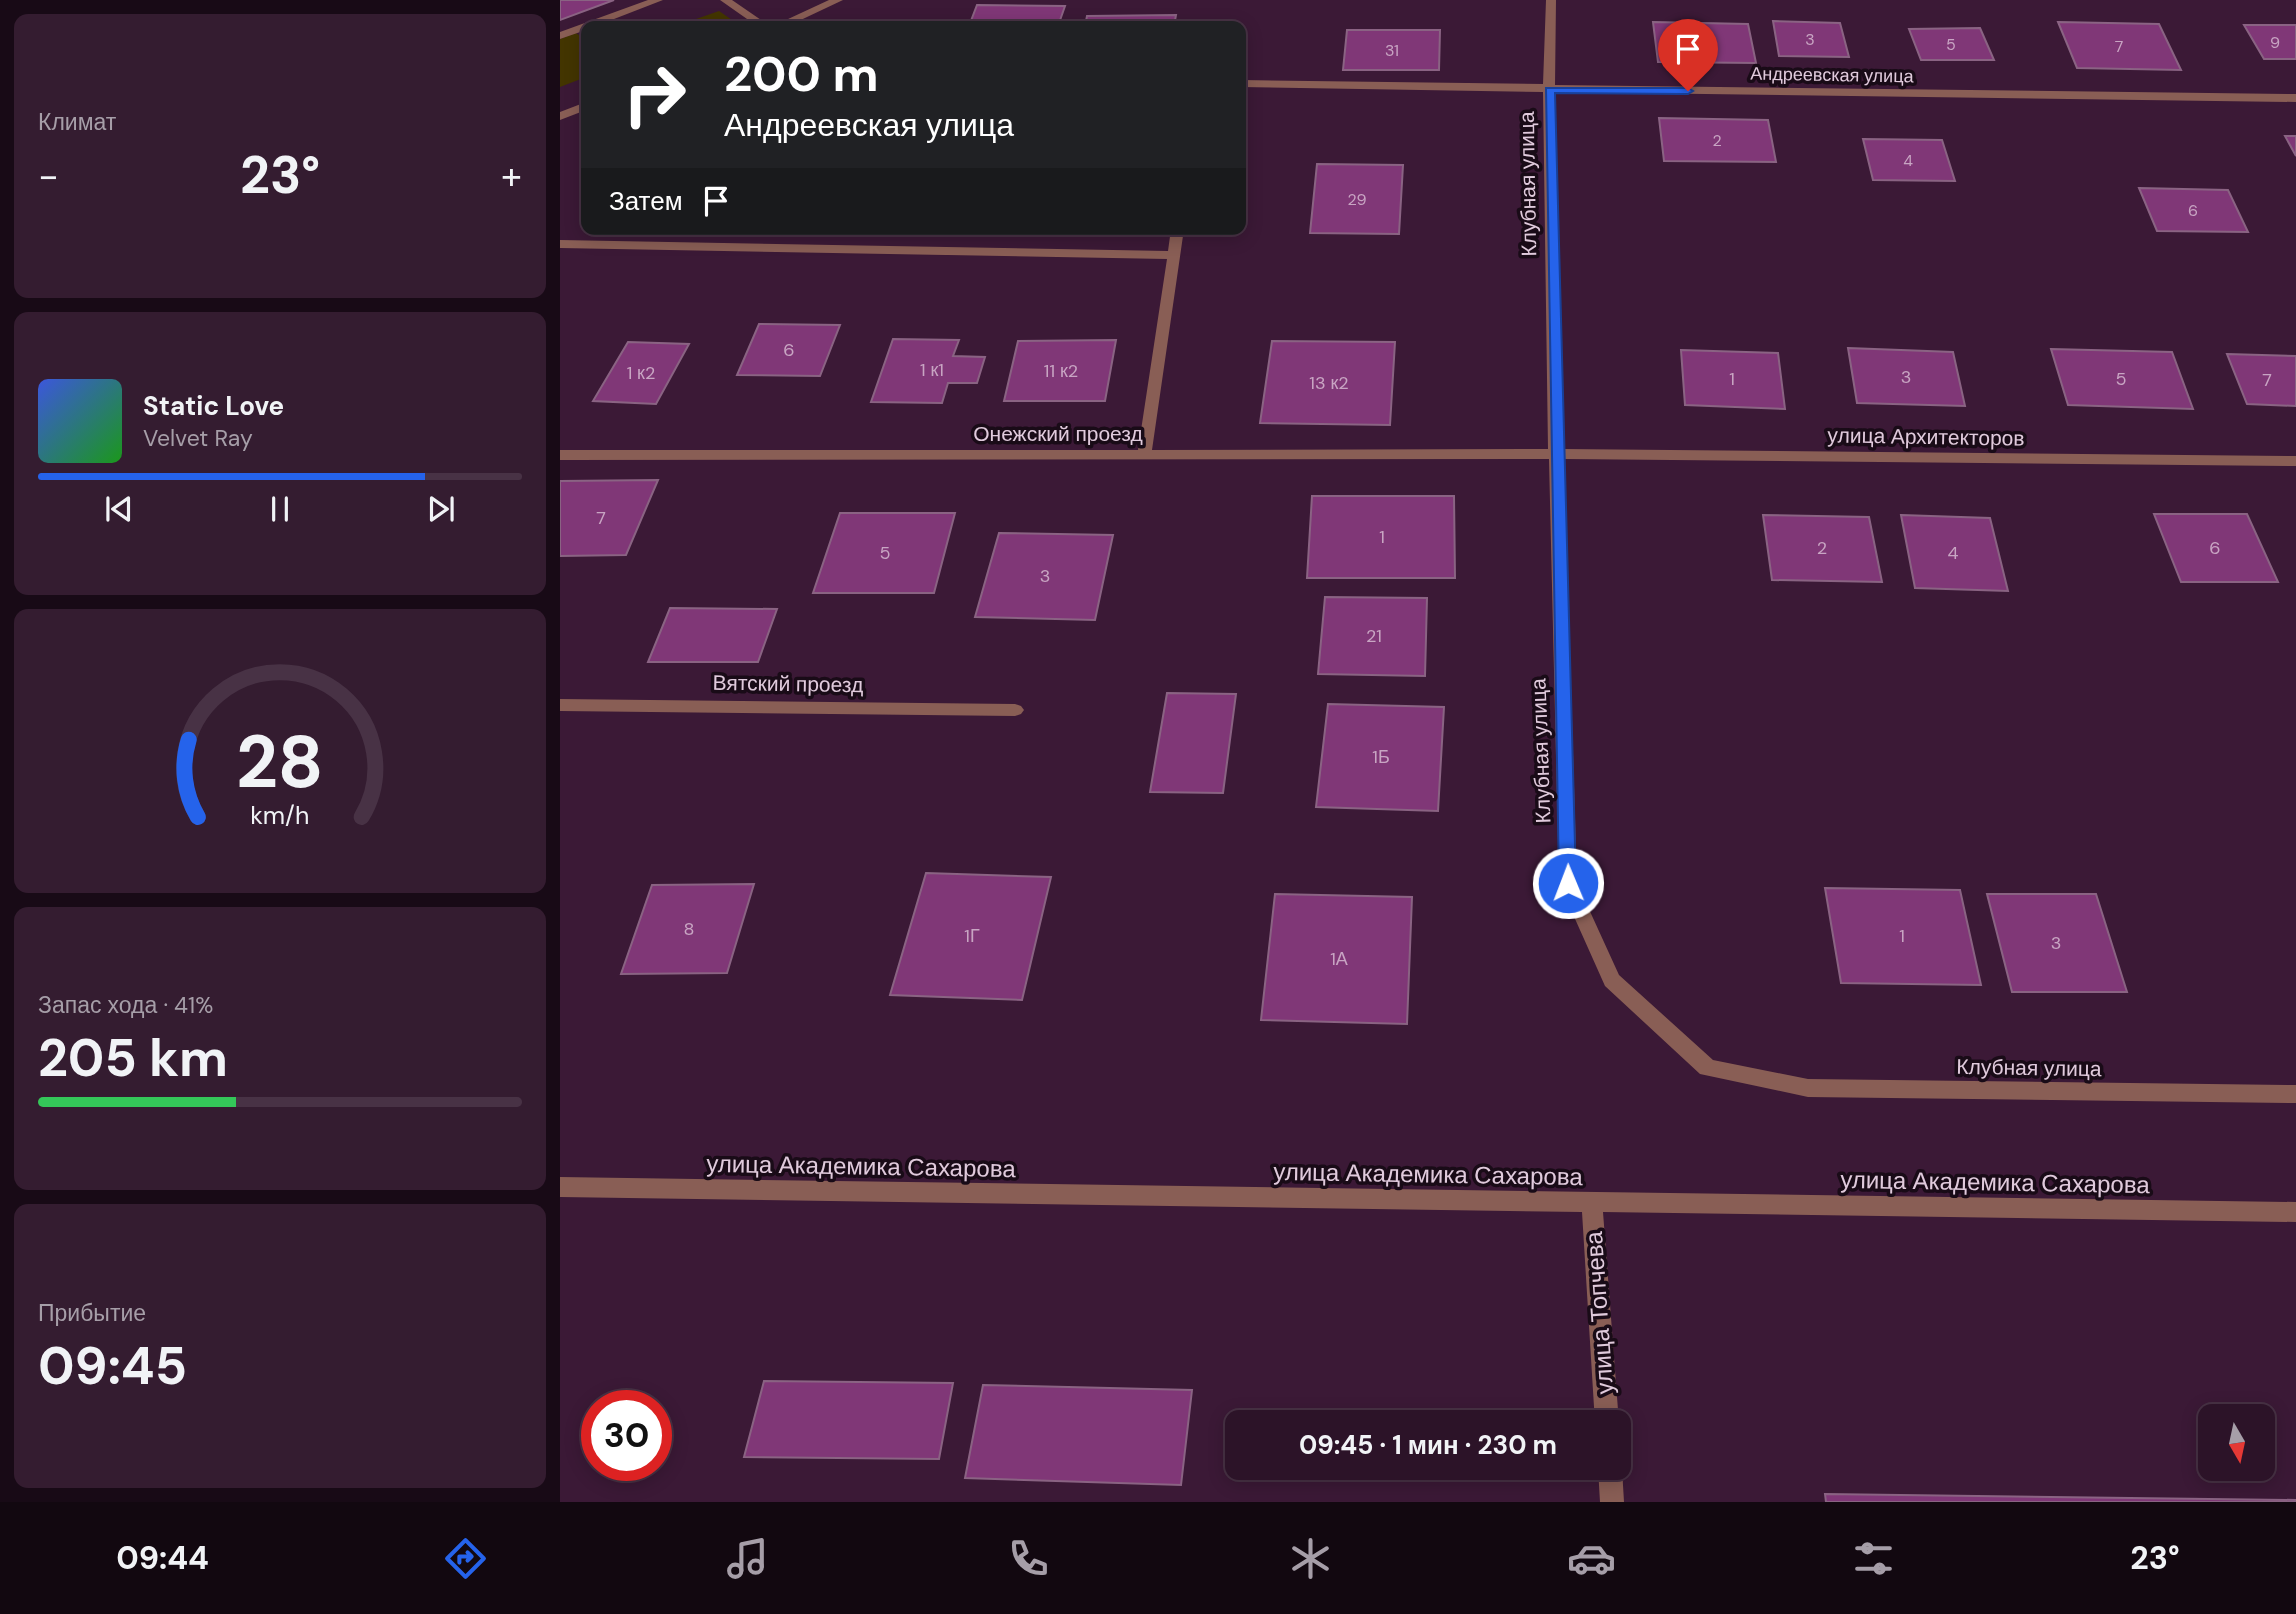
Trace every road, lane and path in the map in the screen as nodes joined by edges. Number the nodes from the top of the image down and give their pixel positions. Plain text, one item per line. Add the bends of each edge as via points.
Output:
1 (658, 0) edge
2 (725, 0) edge
3 (838, 0) edge
4 (1551, 0) edge
5 (600, 21) edge
6 (756, 21) edge
7 (790, 21) edge
8 (581, 28) edge
9 (560, 36) edge
10 (1246, 84) edge
11 (1549, 90) junction
12 (2296, 98) edge
13 (581, 108) edge
14 (560, 116) edge
15 (1177, 235) edge
16 (560, 244) edge
17 (1172, 255) junction
18 (1556, 454) junction
19 (560, 455) edge
20 (1144, 456) junction
21 (2296, 461) edge
22 (560, 705) edge
23 (1015, 709) dead end
24 (2296, 1094) edge
25 (560, 1187) edge
26 (1592, 1203) junction
27 (2296, 1212) edge
28 (1606, 1410) edge
29 (1611, 1480) edge
30 (1612, 1502) edge

1 - 5 street
2 - 6 street
3 - 7 street
4 - 11 street, Клубная улица
8 - 9 street
10 - 11 street, Андреевская улица
11 - 12 street, Андреевская улица
11 - 18 street, Клубная улица
13 - 14 street
15 - 17 street
16 - 17 street
17 - 20 street
18 - 20 street, Онежский проезд
18 - 21 street, улица Архитекторов
18 - 24 street, Клубная улица via 1568,883 1612,981 1707,1068 1808,1088
19 - 20 street, Онежский проезд
22 - 23 street, Вятский проезд
25 - 26 street, улица Академика Сахарова
26 - 27 street, улица Академика Сахарова
26 - 28 street, улица Топчева
29 - 30 street

